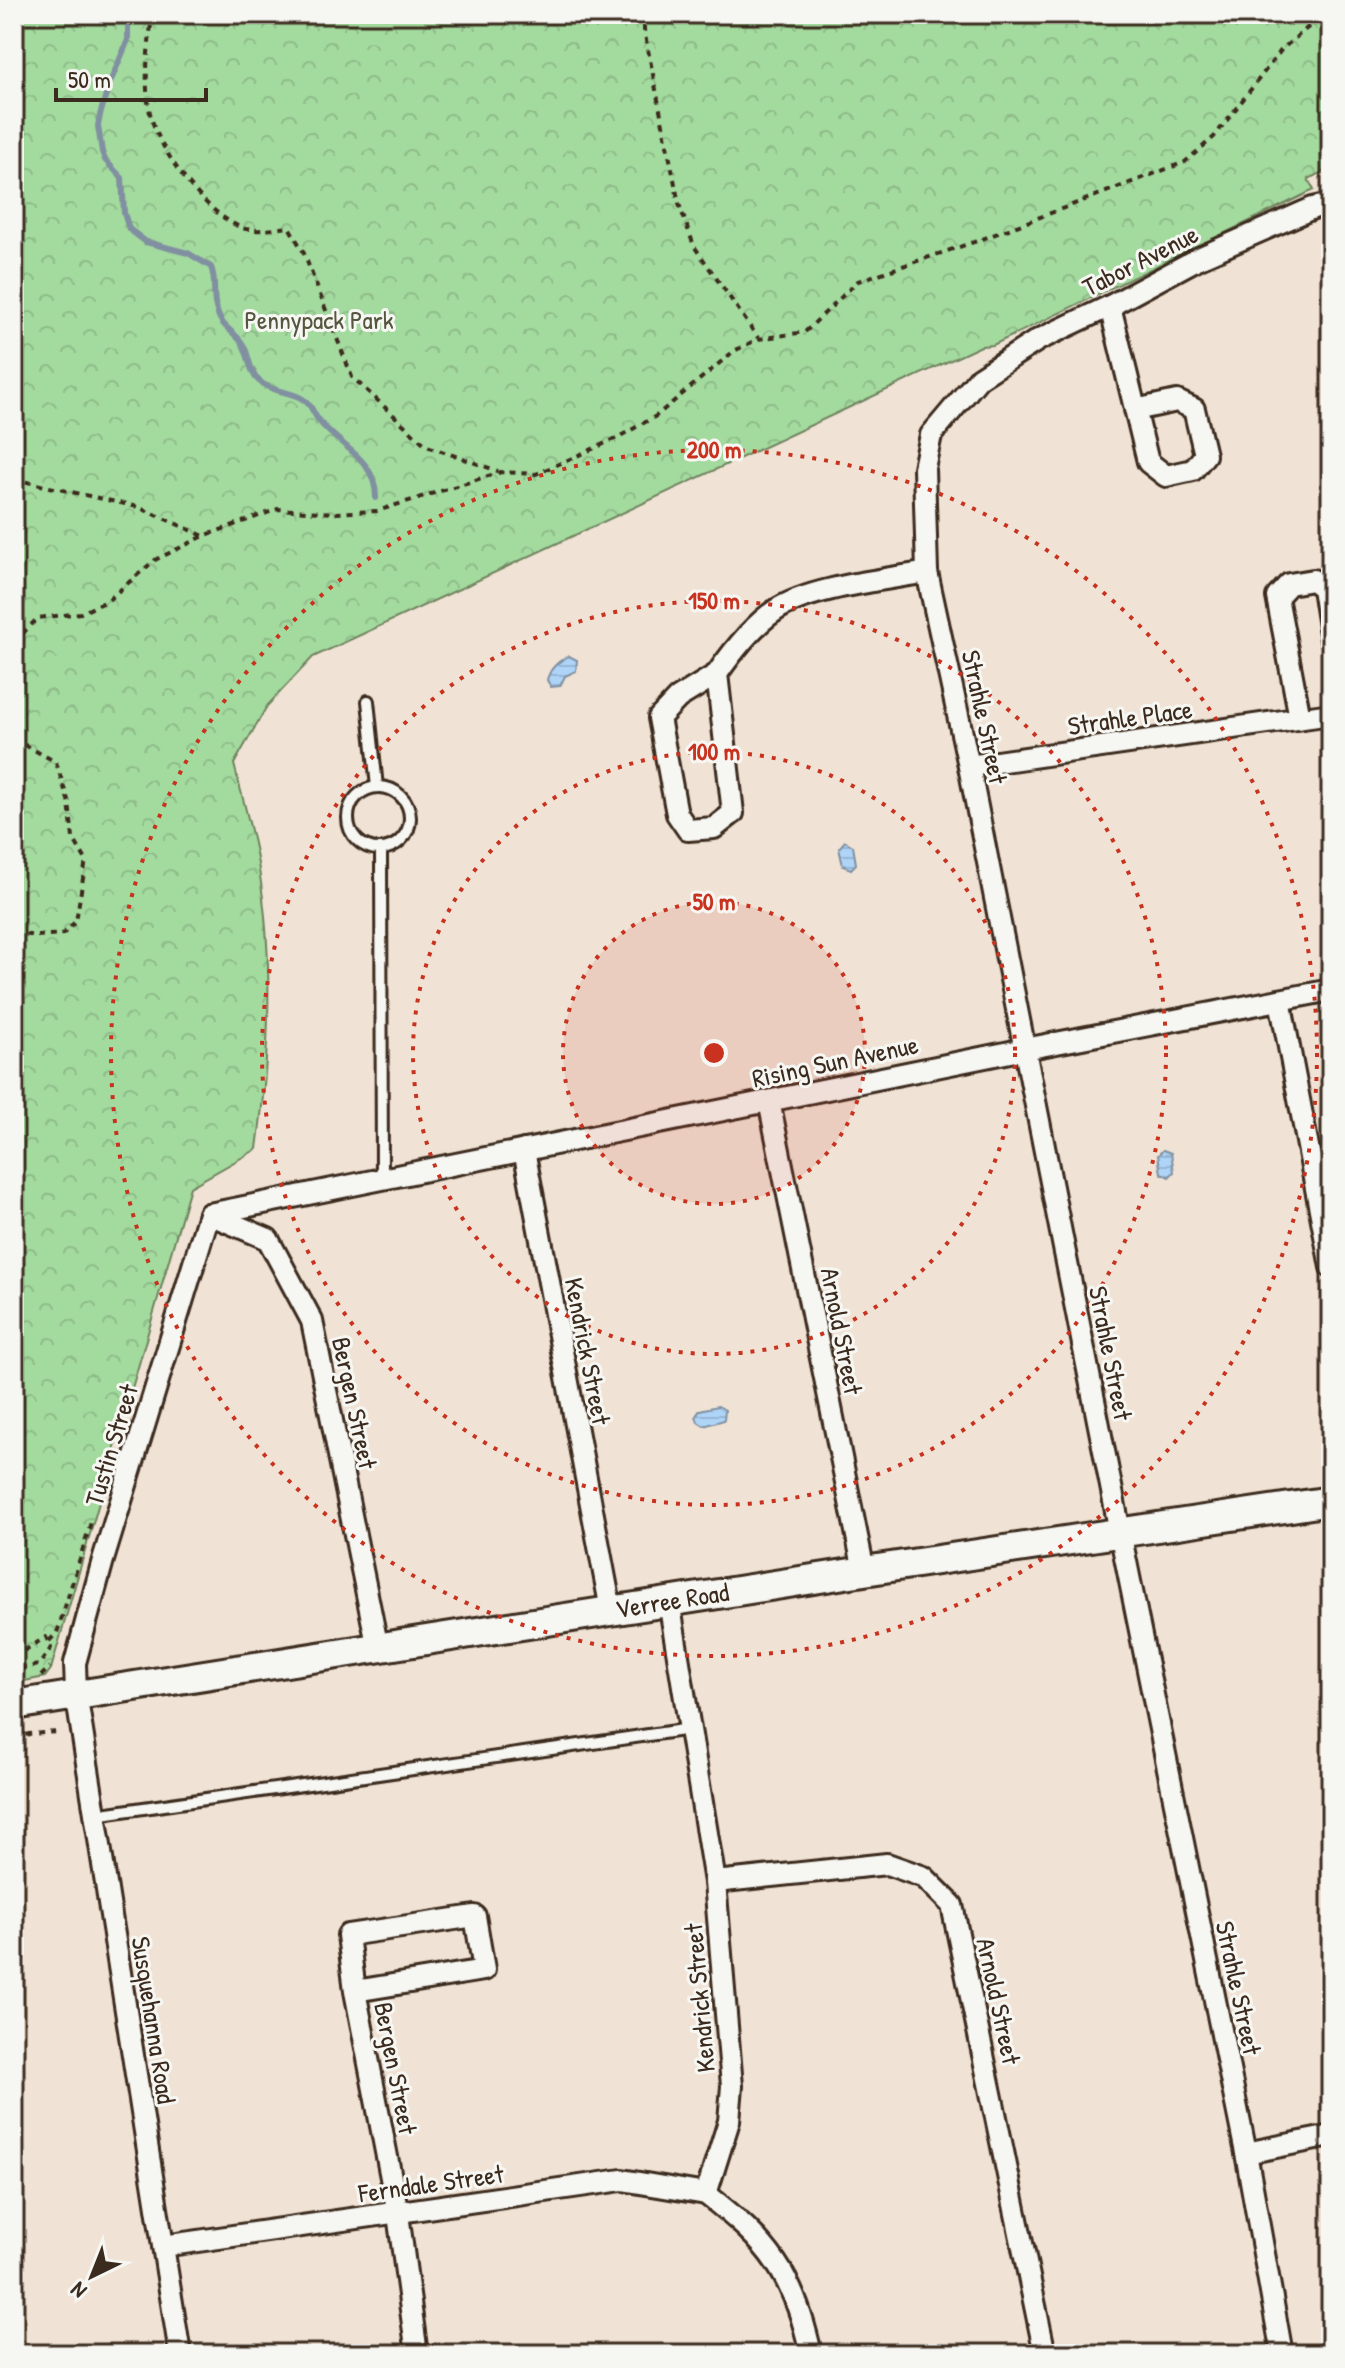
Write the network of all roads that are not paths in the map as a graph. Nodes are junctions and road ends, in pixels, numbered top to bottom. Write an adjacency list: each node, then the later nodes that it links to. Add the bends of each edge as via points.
1 (1331, 204): 2 (street, Tabor Avenue, via 1199,258)
2 (1110, 306): 3 (street, Tabor Avenue, via 1038,340); 4 (street)
3 (979, 378): 5 (street, Strahle Street, via 931,435 924,468)
4 (1135, 410)
5 (927, 572): 7 (street, via 814,594 777,610); 11 (street, Strahle Street)
6 (1331, 640): 10 (street, via 1323,588 1313,580 1289,584 1277,597)
7 (717, 674): 7 (street, via 733,813 714,828 688,830 677,814 659,718 678,698)
8 (368, 701): 12 (lane)
9 (1331, 714): 10 (street, Strahle Place)
10 (1300, 718): 11 (street, Strahle Place)
11 (969, 766): 16 (street, Strahle Street)
12 (377, 787): 13 (lane, via 355,798 348,817 361,844); 13 (lane, via 402,796 411,814 400,843)
13 (381, 850): 19 (lane)
14 (1331, 990): 15 (street, Rising Sun Avenue)
15 (1280, 1000): 16 (street, Rising Sun Avenue); 21 (street)
16 (1025, 1049): 17 (street, Rising Sun Avenue); 23 (street, Strahle Street)
17 (769, 1101): 18 (street, Rising Sun Avenue); 24 (street, Arnold Street)
18 (524, 1150): 19 (street, Rising Sun Avenue); 26 (street, Kendrick Street)
19 (382, 1180): 20 (street, Rising Sun Avenue)
20 (209, 1214): 27 (street, Bergen Street, via 268,1239 312,1321); 28 (street, Tustin Street, via 103,1560 75,1663)
21 (1331, 1267)
22 (1331, 1501): 23 (main road, Verree Road)
23 (1120, 1532): 24 (main road, Verree Road); 35 (street, Strahle Street)
24 (864, 1571): 25 (main road, Verree Road)
25 (669, 1601): 26 (main road, Verree Road); 30 (street, Kendrick Street)
26 (611, 1610): 27 (main road, Verree Road)
27 (378, 1649): 28 (main road, Verree Road)
28 (76, 1693): 29 (main road, Verree Road); 31 (street, Susquehanna Road)
29 (14, 1705)
30 (690, 1729): 31 (lane); 32 (street, Kendrick Street)
31 (95, 1815): 38 (street, Susquehanna Road)
32 (715, 1882): 36 (street, Kendrick Street, via 732,2086 729,2121); 42 (street, Arnold Street, via 887,1864 924,1877 952,1905)
33 (355, 1991): 33 (street, Bergen Street, via 484,1970 475,1916 348,1935); 37 (street, Bergen Street)
34 (1331, 2136): 35 (street)
35 (1246, 2153): 43 (street, Strahle Street)
36 (706, 2194): 37 (street, Ferndale Street, via 622,2180); 41 (street, via 770,2251 790,2285)
37 (398, 2214): 38 (street, Ferndale Street); 40 (street, Bergen Street)
38 (163, 2246): 39 (street, Susquehanna Road)
39 (180, 2354)
40 (417, 2354)
41 (811, 2354)
42 (1045, 2354)
43 (1282, 2354)

